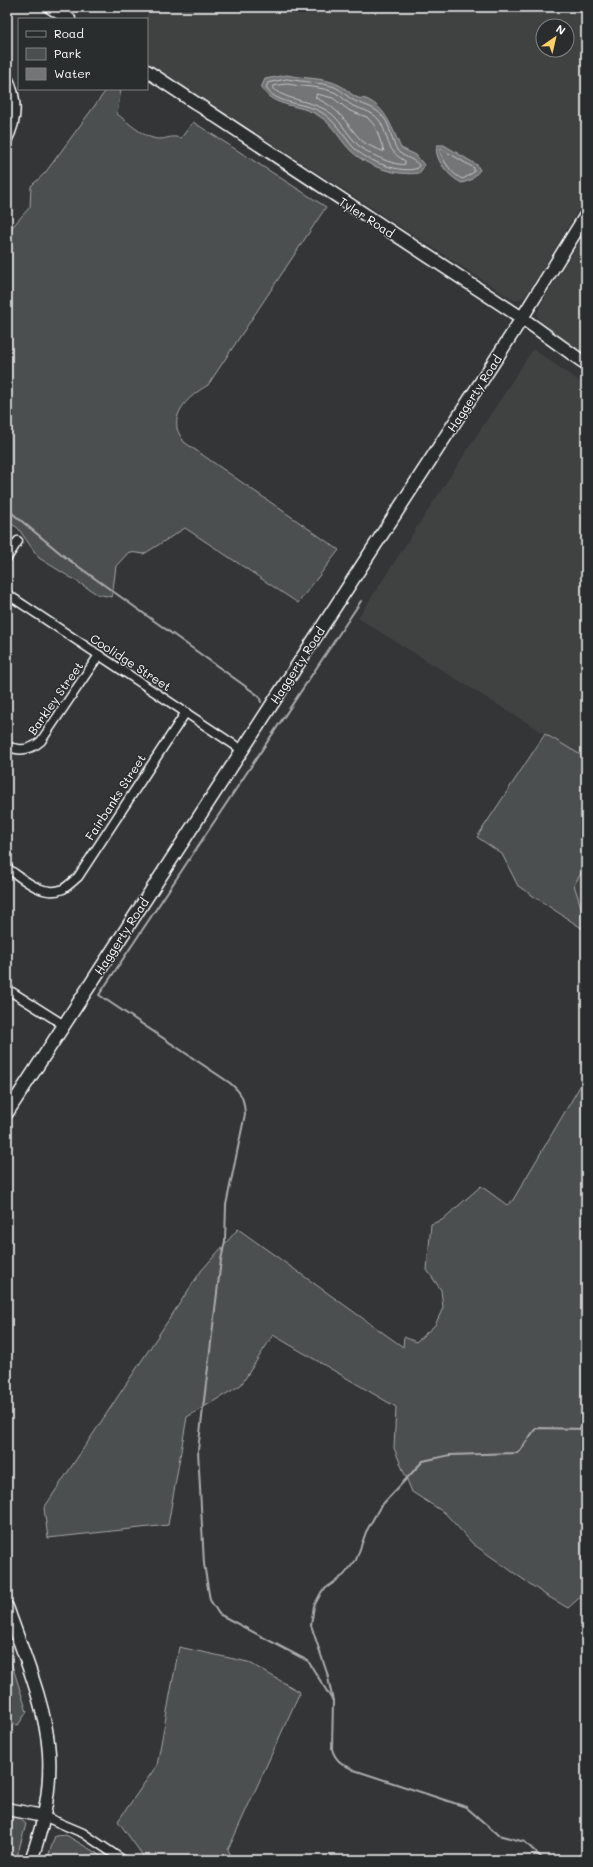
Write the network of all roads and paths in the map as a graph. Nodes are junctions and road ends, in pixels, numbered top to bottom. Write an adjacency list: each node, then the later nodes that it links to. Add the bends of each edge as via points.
1 (50, 7): 2 (main road)
2 (66, 18)
3 (148, 72): 8 (main road, Tyler Road)
4 (7, 75): 5 (street)
5 (17, 90): 6 (street, via 15,120)
6 (7, 141)
7 (586, 215): 8 (main road, Haggerty Road)
8 (522, 318): 9 (main road, Tyler Road); 16 (main road, Haggerty Road)
9 (586, 364)
10 (18, 541): 11 (street)
11 (7, 558)
12 (7, 594): 13 (street, Coolidge Street)
13 (98, 655): 14 (street, Coolidge Street); 15 (street, Barkley Street, via 46,736 37,745 27,749 17,750)
14 (186, 712): 16 (street, Coolidge Street); 17 (street, Fairbanks Street, via 78,877 59,890 50,891 41,889)
15 (7, 746)
16 (242, 750): 19 (main road, Haggerty Road)
17 (7, 868)
18 (7, 989): 19 (street)
19 (64, 1025): 20 (main road, Haggerty Road)
20 (7, 1113)
21 (7, 1607): 23 (main road, via 47,1734 49,1754)
22 (7, 1809): 23 (main road)
23 (43, 1816): 24 (main road); 25 (street, via 83,1833)
24 (31, 1860)
25 (123, 1860)

